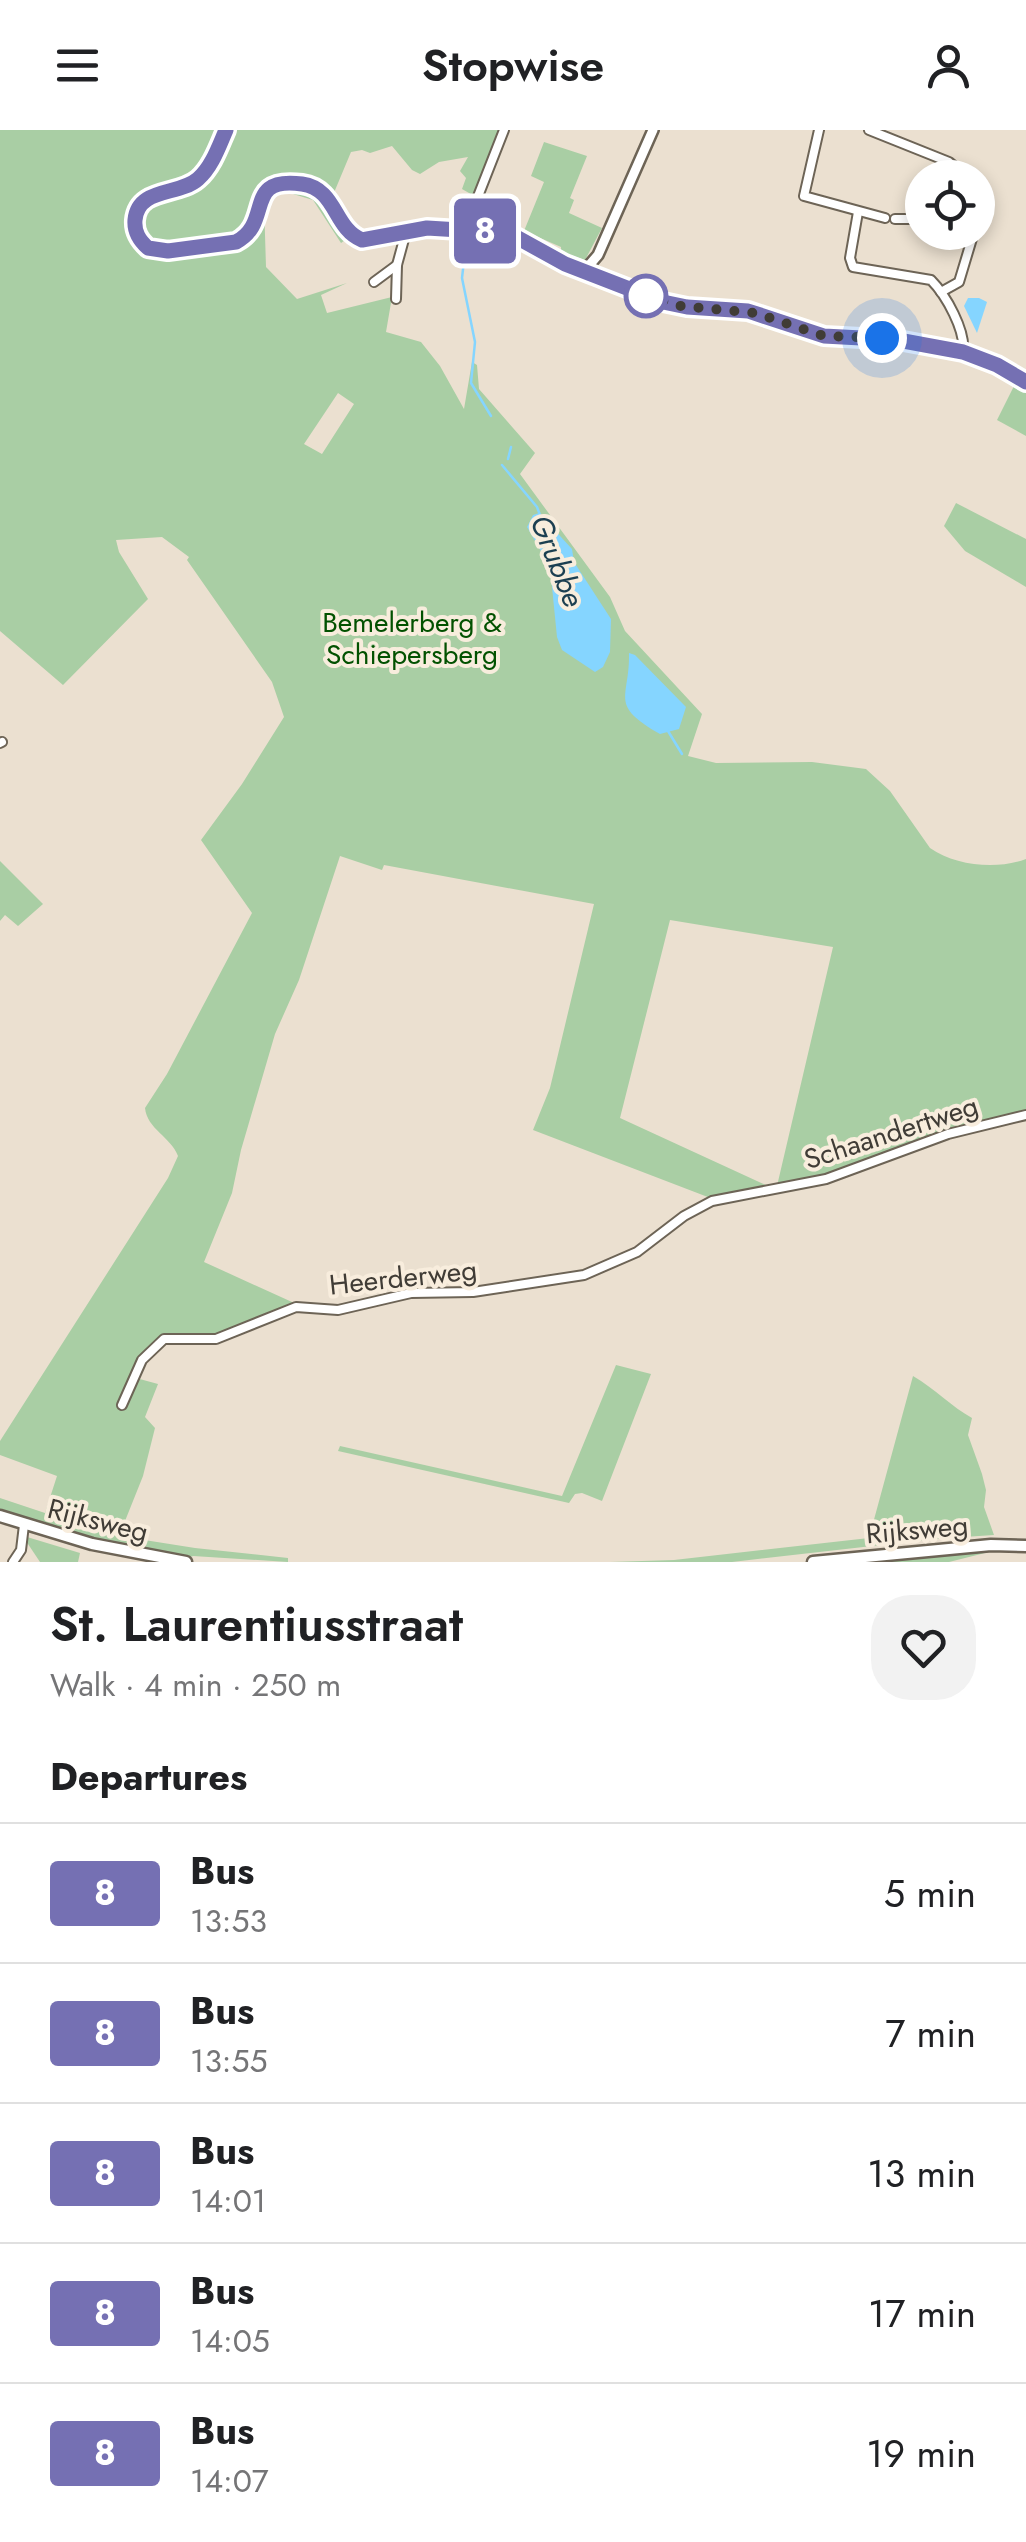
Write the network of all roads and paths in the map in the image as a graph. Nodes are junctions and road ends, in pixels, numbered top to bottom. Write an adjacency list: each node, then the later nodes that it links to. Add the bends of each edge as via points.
1 (226, 130): 10 (street, via 198,180 140,205 135,226 145,245 168,251 239,240 254,225 264,191 287,183 319,188 348,231 362,240)
2 (504, 130): 9 (street)
3 (653, 130): 12 (street)
4 (819, 130): 7 (street, via 804,196)
5 (869, 130): 6 (street)
6 (942, 160)
7 (858, 212): 8 (street); 17 (street, via 853,267 930,280)
8 (905, 218)
9 (469, 230): 10 (street); 14 (street, via 514,235)
10 (406, 232): 13 (street)
11 (969, 250): 17 (street, via 959,282)
12 (598, 255): 14 (street); 15 (street)
13 (397, 264): 16 (street); 18 (street)
14 (585, 270): 15 (street)
15 (602, 276): 19 (street, via 669,304 748,311 824,336)
16 (374, 282)
17 (941, 292): 19 (street, via 964,339)
18 (396, 300)
19 (963, 352): 20 (street)
20 (1026, 382)
21 (1026, 1114): 22 (street, Schaandertweg, via 948,1134 826,1179)
22 (712, 1200): 23 (street, Heerderweg, via 637,1252 584,1275 484,1291 411,1293 338,1310 293,1308 216,1339 164,1340 142,1360)
23 (122, 1405)
24 (0, 1516): 25 (main road, Rijksweg)
25 (24, 1525): 27 (street); 28 (main road, Rijksweg)
26 (1026, 1546): 29 (main road, Rijksweg)
27 (13, 1562)
28 (186, 1562)
29 (813, 1562)

